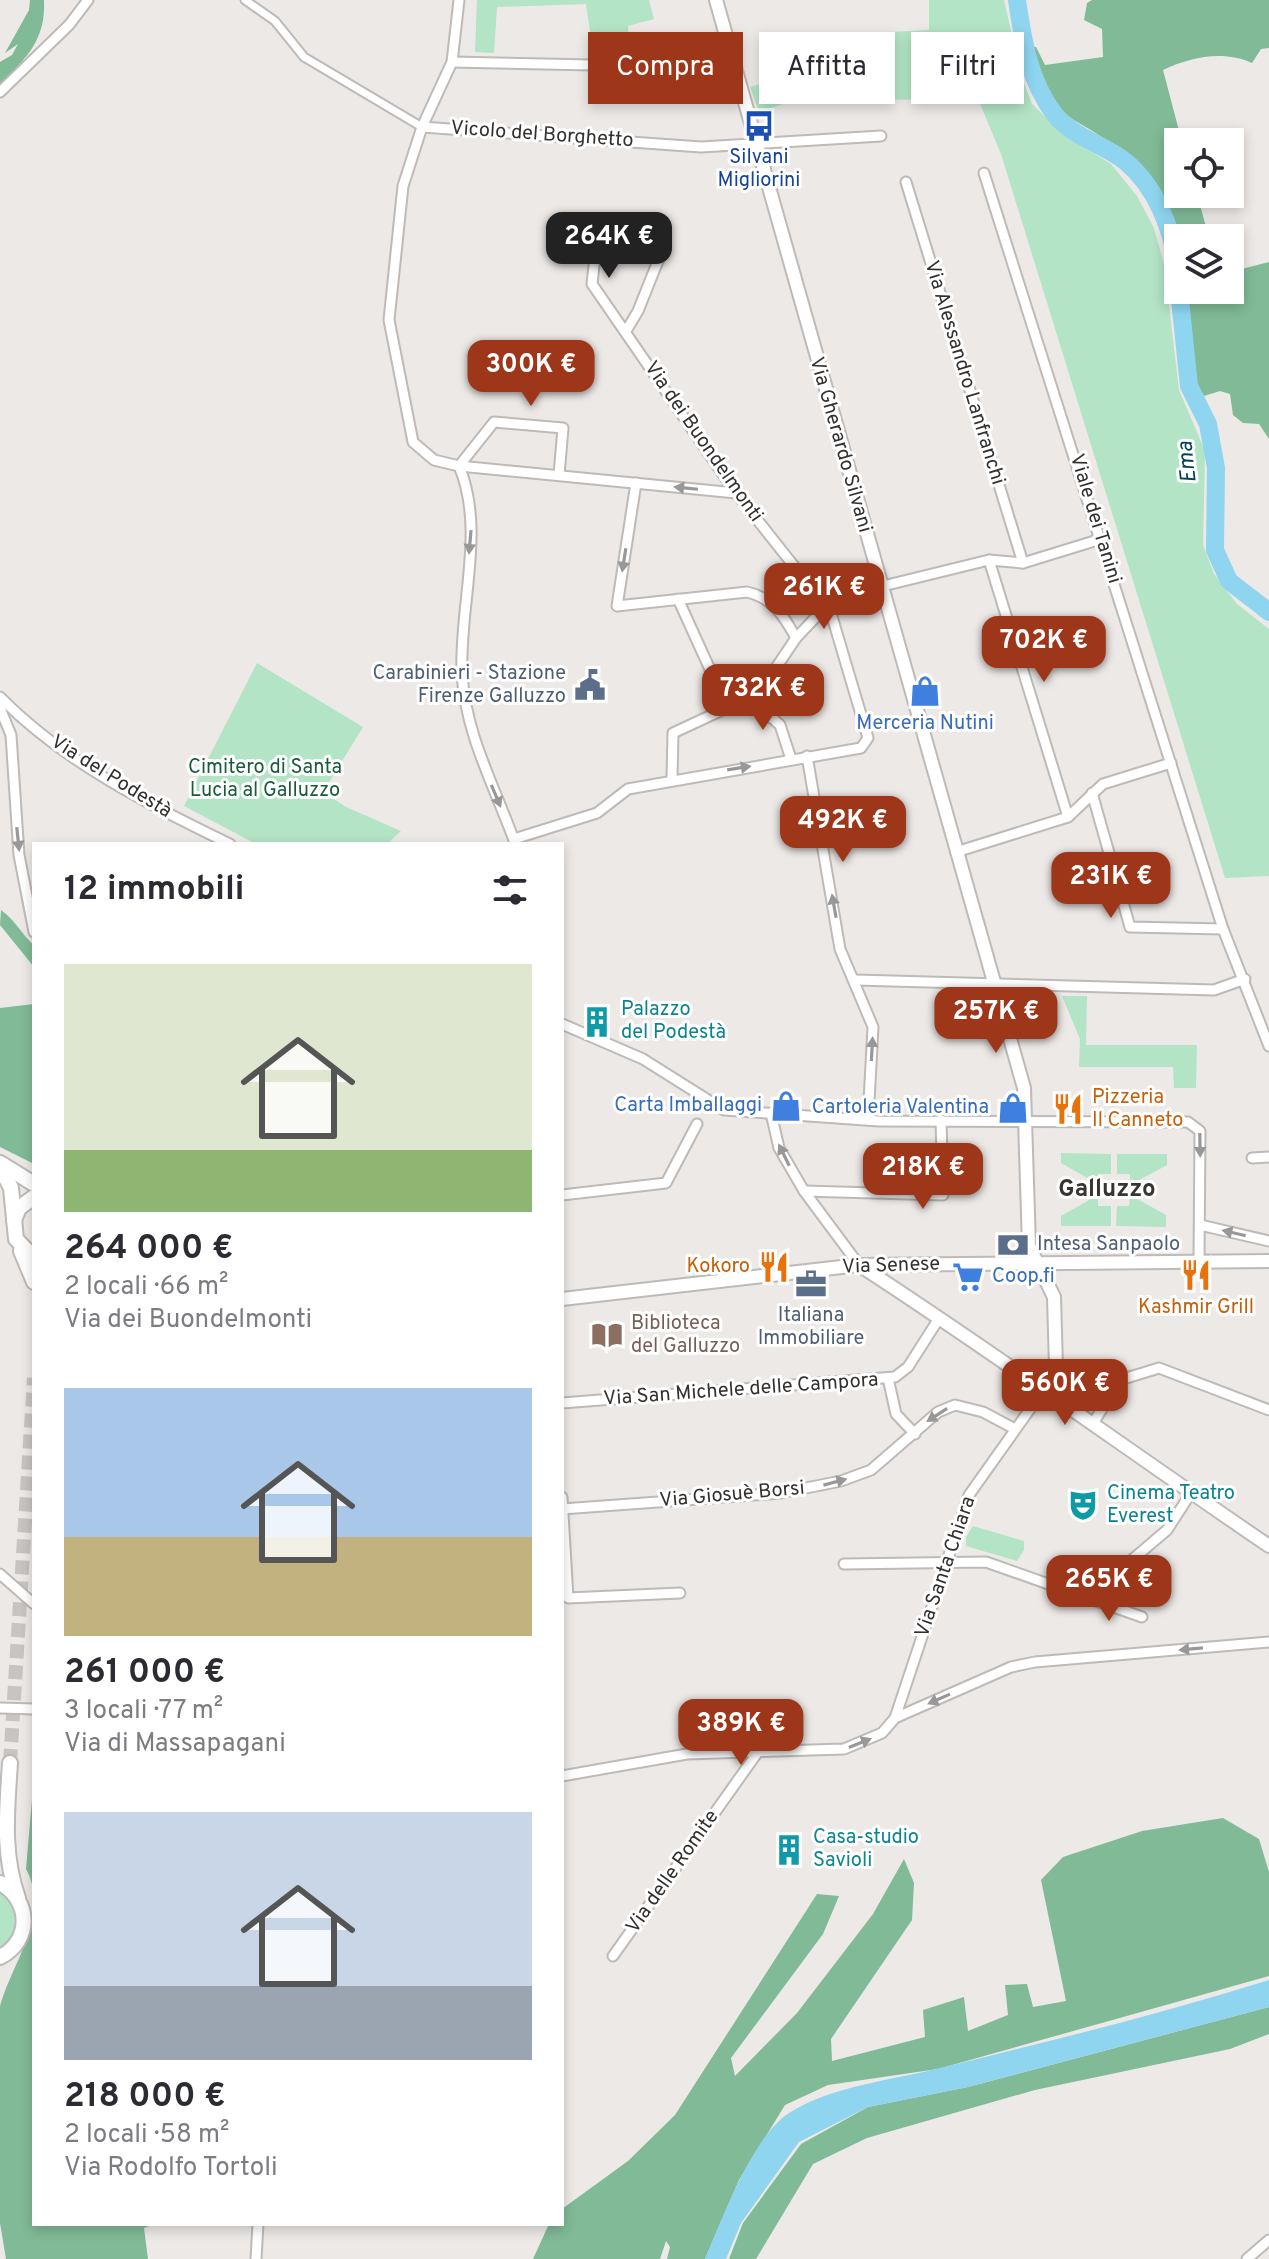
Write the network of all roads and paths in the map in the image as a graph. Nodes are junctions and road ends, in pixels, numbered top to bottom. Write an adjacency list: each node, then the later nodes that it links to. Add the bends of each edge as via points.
1 (88, 0): 8 (street)
2 (245, 0): 10 (street, Vicolo del Borghetto, via 275,21 304,57)
3 (459, 0): 6 (street)
4 (716, 0): 5 (main road, Via Gherardo Silvani)
5 (725, 32)
6 (452, 62): 7 (street); 10 (street)
7 (588, 65)
8 (0, 92)
9 (743, 94): 12 (main road, Via Gherardo Silvani)
10 (422, 127): 12 (street, Vicolo del Borghetto, via 701,147); 16 (street, via 400,205 389,332 413,442 434,460)
11 (881, 136): 12 (street, Vicolo del Borghetto)
12 (756, 143): 23 (main road, Via Gherardo Silvani)
13 (984, 173): 20 (street, Viale dei Tanini)
14 (906, 182): 22 (street, Via Alessandro Lanfranchi)
15 (626, 331): 15 (street, Via dei Buondelmonti, via 592,284 598,228 649,232 661,243); 19 (street, Via dei Buondelmonti)
16 (459, 466): 17 (street); 17 (street, via 494,422 563,428); 38 (street, one-way to 38, via 468,486 472,523 462,636 467,707)
17 (559, 475): 18 (street)
18 (636, 483): 19 (street, one-way to 18); 24 (street, one-way to 24, via 617,606)
19 (736, 493): 25 (street, Via dei Buondelmonti)
20 (1101, 539): 22 (street); 33 (street, Viale dei Tanini)
21 (989, 560): 22 (street); 23 (street); 36 (street)
22 (1023, 563)
23 (880, 588): 25 (street); 39 (main road, Via Gherardo Silvani)
24 (678, 599): 26 (street, via 747,592 782,613); 30 (street)
25 (828, 603): 26 (street); 31 (street, via 868,738 861,748)
26 (796, 638): 28 (street, via 759,693)
27 (0, 697): 37 (street, Via del Podestà, via 74,758)
28 (749, 698): 30 (street); 32 (street, via 780,725)
29 (0, 708): 40 (street, one-way to 40, via 11,735 19,855)
30 (728, 709): 34 (street, via 673,733)
31 (807, 756): 32 (street); 43 (street, one-way to 31, via 840,949)
32 (791, 759): 34 (street, one-way to 32)
33 (1171, 763): 35 (street, via 1103,784); 41 (street, Viale dei Tanini)
34 (672, 778): 38 (street, via 628,789 597,813)
35 (1092, 793): 36 (street); 41 (street, via 1130,927)
36 (1068, 817): 39 (street)
37 (226, 842)
38 (515, 842)
39 (956, 852): 44 (main road, Via Gherardo Silvani)
40 (32, 922)
41 (1223, 929): 42 (street, Viale dei Tanini)
42 (1245, 979): 44 (street, via 1214,990); 46 (street, Viale dei Tanini)
43 (856, 980): 44 (street); 48 (street, one-way to 43, via 873,1027)
44 (996, 984): 50 (main road, Via Gherardo Silvani, via 1024,1088)
45 (564, 1025): 47 (street, via 643,1059 724,1110)
46 (1269, 1046)
47 (771, 1113): 48 (street); 56 (street, one-way to 47, via 779,1148)
48 (868, 1120): 49 (street)
49 (941, 1120): 50 (street); 56 (street, via 943,1195)
50 (1027, 1121): 59 (street, one-way to 59, via 1188,1122 1200,1131); 64 (main road, Via Gherardo Silvani, via 1029,1246)
51 (697, 1124): 57 (street, via 666,1183)
52 (1269, 1157): 53 (street)
53 (1252, 1158)
54 (0, 1164): 55 (main road); 60 (main road, via 11,1188)
55 (32, 1183)
56 (804, 1191): 66 (street)
57 (564, 1195)
58 (32, 1198): 60 (main road, via 19,1208)
59 (1200, 1225): 61 (street, one-way to 59); 65 (street)
60 (15, 1232): 62 (main road); 67 (main road)
61 (1269, 1241)
62 (32, 1255)
63 (1269, 1261): 65 (main road, Via Senese)
64 (1037, 1262): 65 (main road, Via Senese); 66 (main road, Via Senese); 71 (main road, Via Gherardo Silvani, via 1054,1297 1056,1367)
65 (1199, 1262)
66 (859, 1265): 68 (main road, Via Senese); 69 (main road)
67 (32, 1277)
68 (564, 1299)
69 (938, 1320): 70 (street, Via San Michele delle Campora, via 908,1367); 71 (main road)
70 (888, 1378): 72 (street, Via San Michele delle Campora); 76 (street, via 896,1414)
71 (1045, 1388): 74 (main road); 75 (street, Via Santa Chiara)
72 (564, 1403)
73 (1269, 1410): 74 (street, via 1159,1368 1120,1380)
74 (1092, 1425): 77 (main road)
75 (1015, 1429): 76 (street, Via Giosuè Borsi, one-way to 76, via 955,1405 938,1412); 81 (street, Via Santa Chiara, via 969,1495)
76 (915, 1434): 78 (street, Via Giosuè Borsi, one-way to 76, via 808,1489 871,1470)
77 (1191, 1493): 80 (main road); 85 (street, via 1167,1530)
78 (564, 1509)
79 (564, 1539): 84 (street, via 568,1598)
80 (1269, 1546)
81 (946, 1561): 82 (street); 85 (street, via 986,1562); 91 (street, Via Santa Chiara)
82 (844, 1564)
83 (0, 1574): 86 (street)
84 (680, 1593)
85 (1087, 1598): 87 (street)
86 (32, 1602)
87 (1142, 1617)
88 (1269, 1642): 91 (street, one-way to 91, via 1035,1662 1011,1667)
89 (0, 1708): 90 (street)
90 (32, 1709)
91 (895, 1718): 92 (street, one-way to 91, via 844,1749 882,1733)
92 (760, 1749): 94 (street, via 687,1754); 99 (street, Via delle Romite)
93 (10, 1763): 95 (main road)
94 (564, 1776)
95 (5, 1832): 96 (main road); 98 (main road)
96 (0, 1852)
97 (0, 1883): 98 (main road)
98 (18, 1898): 100 (main road, via 24,1910 23,1932)
99 (613, 1956)
100 (2, 1958)
101 (258, 2226): 103 (street)
102 (1269, 2240): 104 (street)
103 (256, 2259)
104 (1247, 2259)

